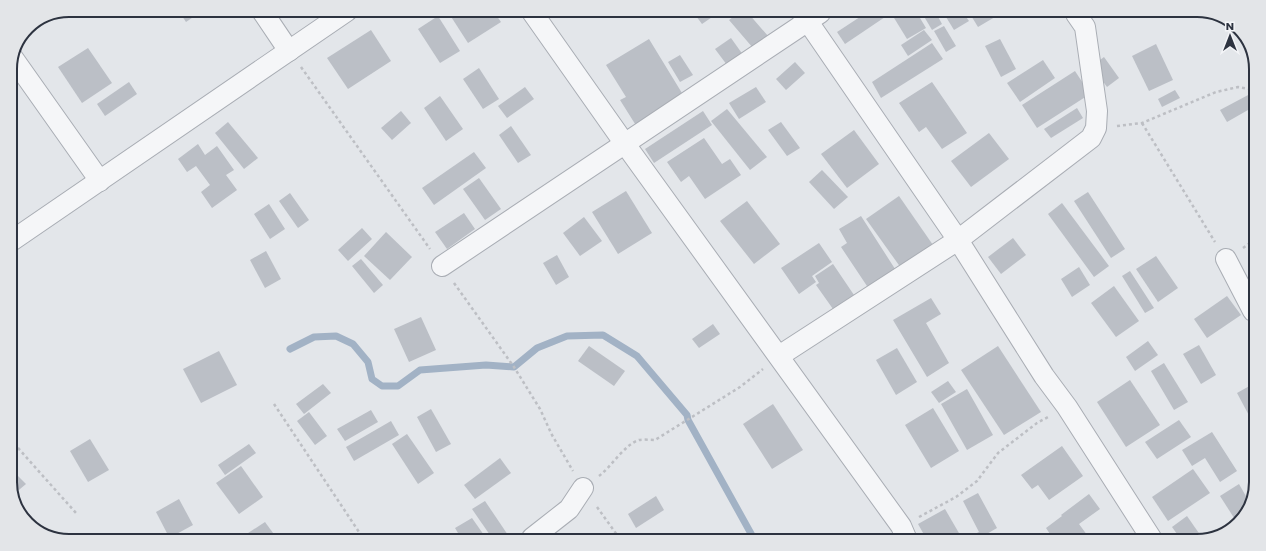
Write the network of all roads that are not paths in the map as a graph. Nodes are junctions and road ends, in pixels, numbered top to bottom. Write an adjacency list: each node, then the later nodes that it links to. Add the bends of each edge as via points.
1 (266, 17): 7 (street)
2 (338, 17): 7 (street)
3 (536, 17): 9 (street)
4 (809, 17): 9 (street)
5 (811, 17): 12 (street)
6 (1078, 17): 12 (street, via 1085,27 1097,111 1096,128 1092,138)
7 (289, 51): 10 (street)
8 (17, 64): 10 (street)
9 (625, 144): 14 (street); 16 (street)
10 (100, 181): 11 (street)
11 (17, 237)
12 (958, 240): 16 (street); 20 (street)
13 (1226, 259): 15 (street)
14 (442, 266)
15 (1249, 303)
16 (779, 356): 18 (street)
17 (583, 488): 19 (street, via 569,509)
18 (904, 533)
19 (537, 534)
20 (1148, 534)

